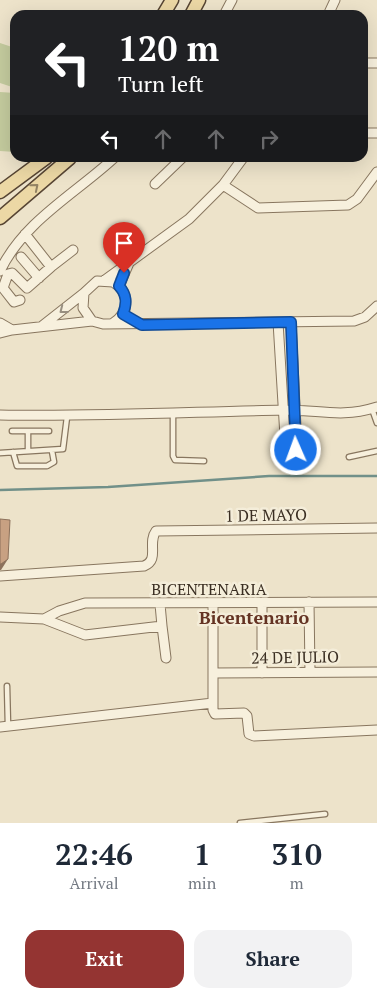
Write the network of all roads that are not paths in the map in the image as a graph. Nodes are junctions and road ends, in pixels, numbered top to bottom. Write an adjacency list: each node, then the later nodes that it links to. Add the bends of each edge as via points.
1 (40, 162): 9 (main road)
2 (65, 162): 10 (main road, one-way to 2)
3 (109, 162): 11 (street)
4 (178, 162): 7 (street)
5 (240, 162): 8 (street)
6 (377, 172): 8 (street, via 357,199 348,205 258,208)
7 (155, 184)
8 (223, 185): 14 (street, via 189,219)
9 (3, 186)
10 (0, 218)
11 (25, 234): 15 (street); 16 (street, via 8,254)
12 (73, 250): 15 (street)
13 (20, 257): 17 (street)
14 (130, 261): 18 (street); 19 (street)
15 (51, 267): 17 (street)
16 (0, 271)
17 (39, 278): 21 (street, via 26,288 12,273 8,274 3,288 14,302)
18 (105, 280): 19 (street); 20 (street, via 97,281)
19 (119, 286): 23 (street, via 126,303)
20 (84, 293): 24 (street, via 83,308); 30 (street, one-way to 30)
21 (20, 300)
22 (377, 306): 26 (street, via 365,317 354,320)
23 (123, 314): 28 (street); 29 (street)
24 (92, 321): 28 (street); 30 (street)
25 (278, 322): 26 (street); 29 (street); 34 (street)
26 (291, 322): 35 (street)
27 (0, 323): 31 (street)
28 (113, 323): 29 (street)
29 (142, 325)
30 (42, 327): 31 (street)
31 (12, 330): 32 (street)
32 (0, 333)
33 (374, 408): 35 (street, via 334,415); 39 (lane)
34 (284, 410): 35 (street); 35 (street, via 286,453 292,456 297,448); 36 (street)
35 (295, 410)
36 (173, 414): 38 (street); 49 (lane, via 175,460)
37 (0, 415): 38 (street)
38 (67, 417): 44 (lane, via 65,446)
39 (377, 422)
40 (49, 431): 42 (lane)
41 (12, 432): 42 (lane)
42 (28, 432): 43 (lane)
43 (28, 451): 44 (lane); 46 (lane)
44 (52, 451): 46 (lane, via 54,462 47,466 17,466)
45 (377, 451): 48 (lane)
46 (13, 452): 47 (lane)
47 (0, 453)
48 (349, 457)
49 (204, 461)
50 (377, 528): 51 (street, 1 DE MAYO, via 156,531 152,539 153,558 144,566)
51 (0, 576)
52 (308, 602): 53 (street, BICENTENARIA); 54 (street, BICENTENARIA); 61 (street)
53 (377, 602)
54 (262, 603): 56 (street, BICENTENARIA); 63 (street)
55 (160, 604): 56 (street, BICENTENARIA); 58 (street, BICENTENARIA, via 85,603 59,610); 59 (street)
56 (213, 604): 64 (street)
57 (0, 616): 58 (street)
58 (44, 619): 59 (street, via 85,636)
59 (162, 626): 60 (street)
60 (166, 658)
61 (310, 672): 62 (street, 24 DE JULIO); 63 (street, 24 DE JULIO)
62 (377, 672)
63 (262, 673): 64 (street, 24 DE JULIO)
64 (213, 674): 66 (street)
65 (7, 686): 67 (lane)
66 (213, 703): 67 (street); 68 (street, via 215,714 246,714 251,736)
67 (4, 727)
68 (377, 730)
69 (325, 814): 70 (lane)
70 (240, 823)

